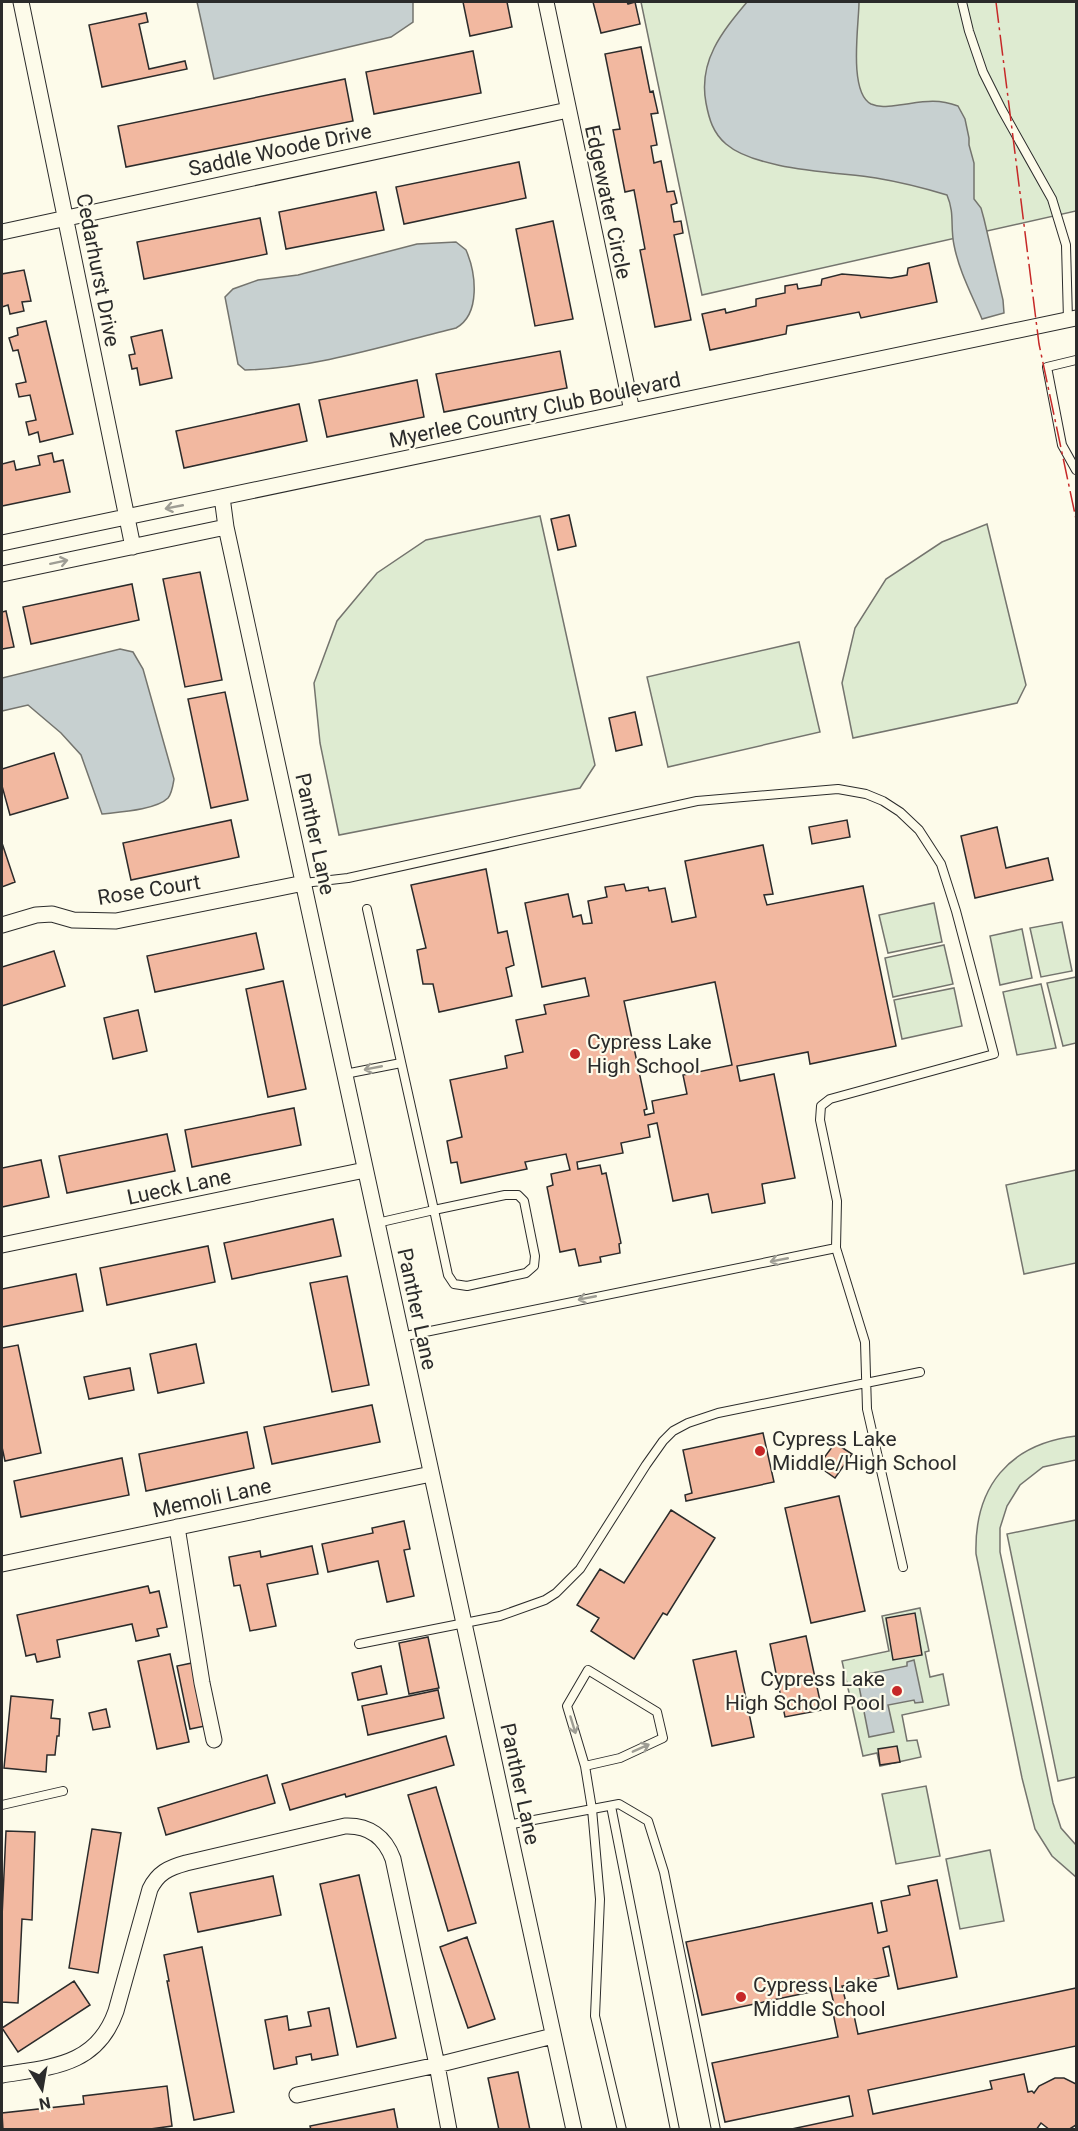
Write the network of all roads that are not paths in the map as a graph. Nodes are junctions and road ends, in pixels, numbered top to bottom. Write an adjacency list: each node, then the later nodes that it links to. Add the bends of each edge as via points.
1 (21, 2): 5 (street, Cedarhurst Drive)
2 (546, 2): 4 (street, Edgewater Circle)
3 (962, 2): 7 (lane, via 983,72 1052,200 1066,245)
4 (568, 110): 5 (street, Saddle Woode Drive); 9 (street, Edgewater Circle)
5 (66, 218): 6 (street, Saddle Woode Drive); 12 (street, Cedarhurst Drive)
6 (2, 232)
7 (1072, 319): 9 (street, Myerlee Country Club Boulevard)
8 (1077, 360): 10 (lane, via 1047,367 1062,445)
9 (632, 411): 11 (street, Myerlee Country Club Boulevard)
10 (1077, 470)
11 (222, 497): 12 (street, Myerlee Country Club Boulevard, one-way to 12); 13 (street, Panther Lane)
12 (127, 516): 14 (street, Myerlee Country Club Boulevard); 15 (street, Cedarhurst Drive)
13 (226, 527): 15 (street); 17 (street, Panther Lane)
14 (2, 543)
15 (133, 547): 16 (street, one-way to 15)
16 (2, 574)
17 (304, 883): 19 (street, Rose Court, via 116,921 73,920 52,914); 21 (street, Panther Lane); 26 (lane, via 348,878 697,801 838,789 866,794 900,812 919,830 941,864 993,1054 830,1099 821,1106 820,1120 837,1201)
18 (367, 909): 20 (lane)
19 (2, 925)
20 (401, 1063): 21 (lane, one-way to 21); 23 (lane)
21 (345, 1074): 22 (street, Panther Lane)
22 (365, 1170): 24 (street, Panther Lane); 25 (street, Lueck Lane)
23 (434, 1210): 23 (lane, via 447,1275 454,1284 467,1286 526,1274 534,1266 524,1201 518,1195); 24 (lane)
24 (377, 1223): 27 (street, Panther Lane)
25 (2, 1245)
26 (836, 1248): 27 (lane, one-way to 27); 29 (lane, via 865,1342)
27 (401, 1337): 30 (street, Panther Lane)
28 (920, 1372): 29 (lane)
29 (866, 1384): 33 (lane, via 867,1409); 34 (lane, via 718,1413 673,1431 562,1588 524,1608)
30 (431, 1474): 31 (street, Memoli Lane); 34 (street, Panther Lane)
31 (177, 1527): 32 (street, Memoli Lane); 36 (street)
32 (2, 1564)
33 (903, 1567)
34 (464, 1623): 35 (lane); 42 (street, Panther Lane)
35 (359, 1644)
36 (214, 1740)
37 (585, 1766): 37 (lane, one-way to 37, via 620,1758 663,1738 657,1712 588,1670 567,1706); 41 (lane)
38 (63, 1791): 39 (lane)
39 (2, 1805)
40 (611, 1806): 41 (lane); 50 (lane); 51 (lane, via 619,1804 648,1821 664,1872)
41 (592, 1809): 42 (lane); 49 (lane, via 600,1899 595,2016)
42 (507, 1825): 43 (street, Panther Lane)
43 (553, 2036): 44 (street); 48 (street, Panther Lane)
44 (437, 2065): 45 (street, via 389,1849 375,1834 356,1825 164,1870 150,1889 116,2011 104,2037 69,2062); 46 (street); 47 (street)
45 (2, 2075)
46 (297, 2095)
47 (449, 2130)
48 (574, 2130)
49 (621, 2130)
50 (675, 2130)
51 (716, 2130)

